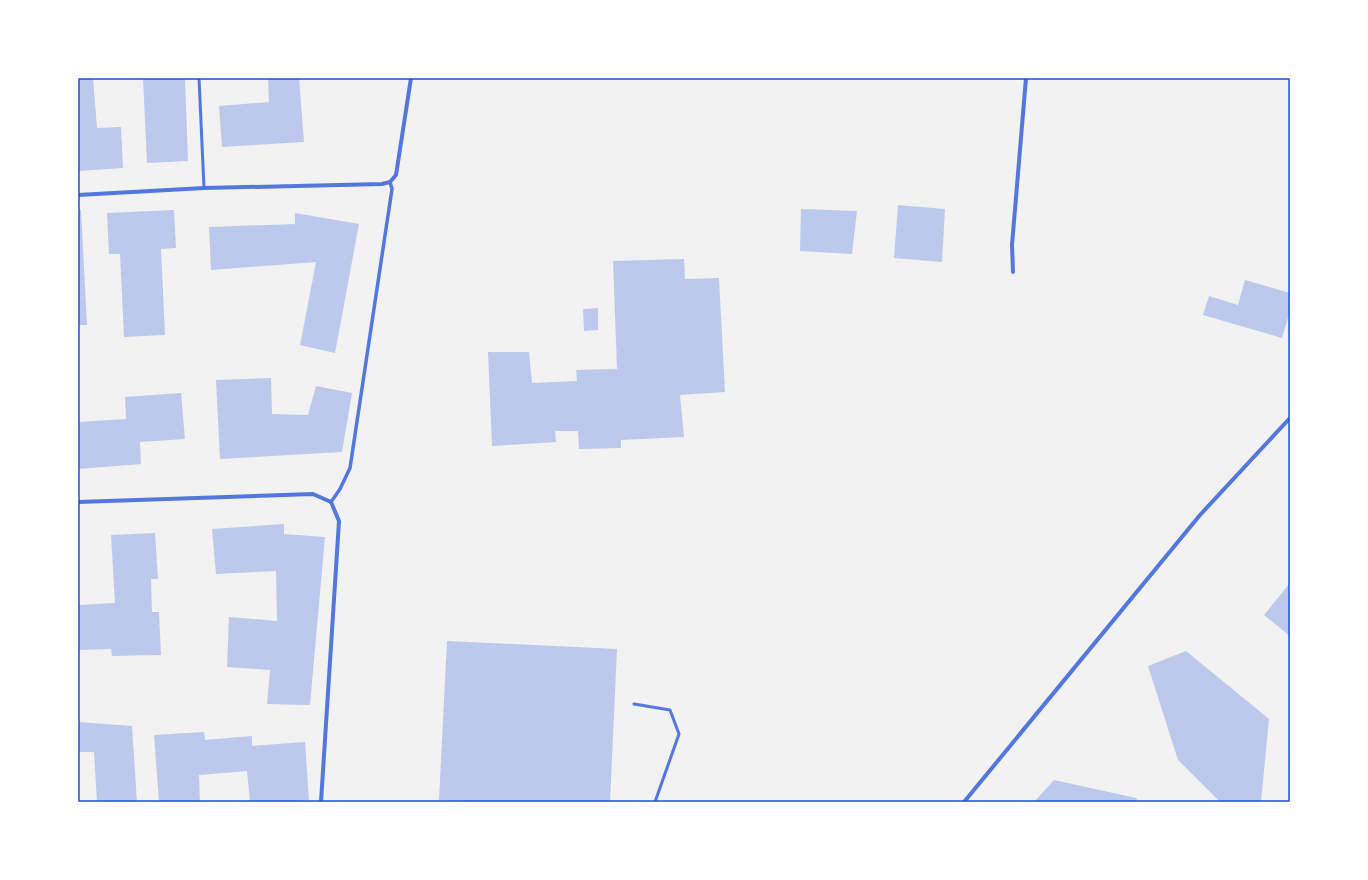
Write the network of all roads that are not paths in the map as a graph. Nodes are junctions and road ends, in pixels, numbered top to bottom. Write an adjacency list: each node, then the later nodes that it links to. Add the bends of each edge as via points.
1 (199, 78): 5 (lane)
2 (411, 78): 4 (street, via 396,175)
3 (1026, 78): 7 (street, via 1012,245)
4 (390, 182): 5 (street, via 364,185); 10 (street, via 392,189 350,468)
5 (204, 188): 6 (street)
6 (78, 195)
7 (1013, 272)
8 (1290, 418): 14 (street, via 1200,515)
9 (78, 502): 10 (street, via 313,494)
10 (330, 502): 12 (street, via 339,521)
11 (634, 704): 13 (lane, via 670,710 679,734)
12 (321, 802)
13 (655, 802)
14 (964, 802)

